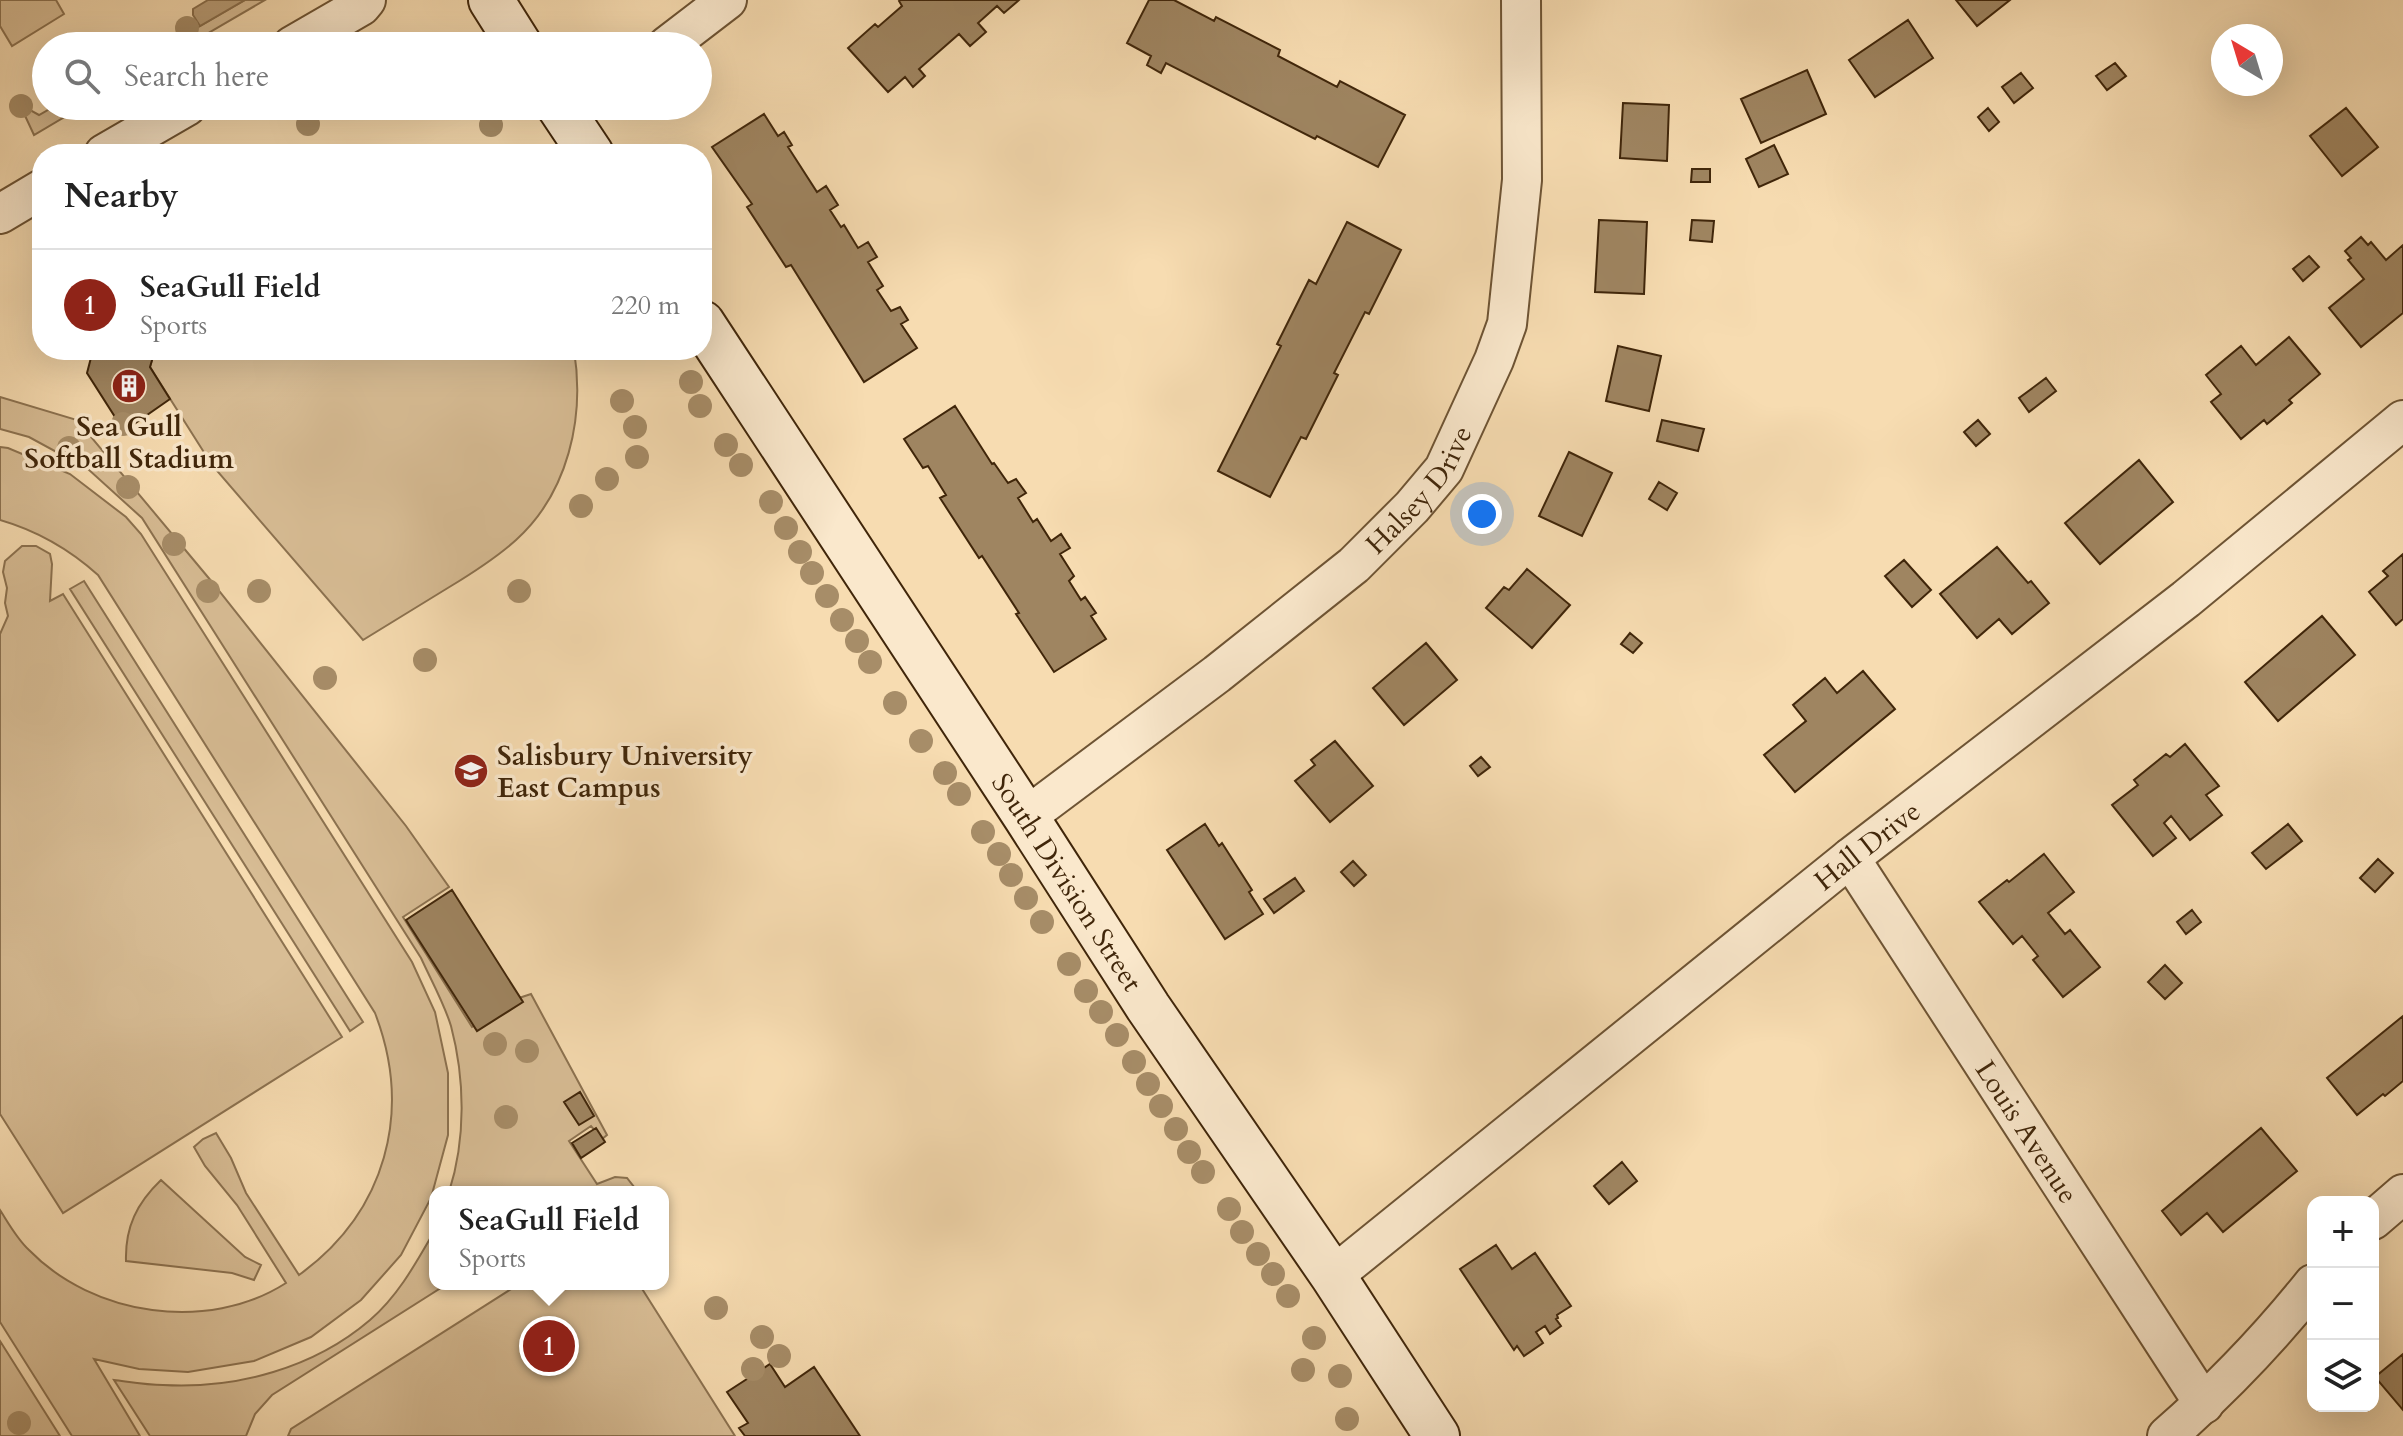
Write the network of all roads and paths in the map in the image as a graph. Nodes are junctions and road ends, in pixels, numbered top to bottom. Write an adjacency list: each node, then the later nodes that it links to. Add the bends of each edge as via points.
1 (366, 0): 5 (street)
2 (491, 0): 6 (street)
3 (727, 0): 7 (street)
4 (1521, 0): 14 (street, Halsey Drive, via 1522,180 1507,324 1444,469 1354,565)
5 (316, 32)
6 (511, 32)
7 (685, 32)
8 (163, 120): 9 (street)
9 (121, 144)
10 (32, 195): 11 (street)
11 (0, 214)
12 (712, 338): 14 (street, South Division Street)
13 (2403, 420): 15 (street, Hall Drive, via 2186,599)
14 (1026, 817): 18 (street, South Division Street, via 1148,1007)
15 (1850, 858): 18 (street, Hall Drive); 20 (street, Louis Avenue)
16 (2403, 1194): 17 (street)
17 (2379, 1215)
18 (1333, 1276): 21 (street, South Division Street)
19 (2307, 1292): 20 (street)
20 (2204, 1404): 22 (street)
21 (1437, 1436)
22 (2167, 1436)

